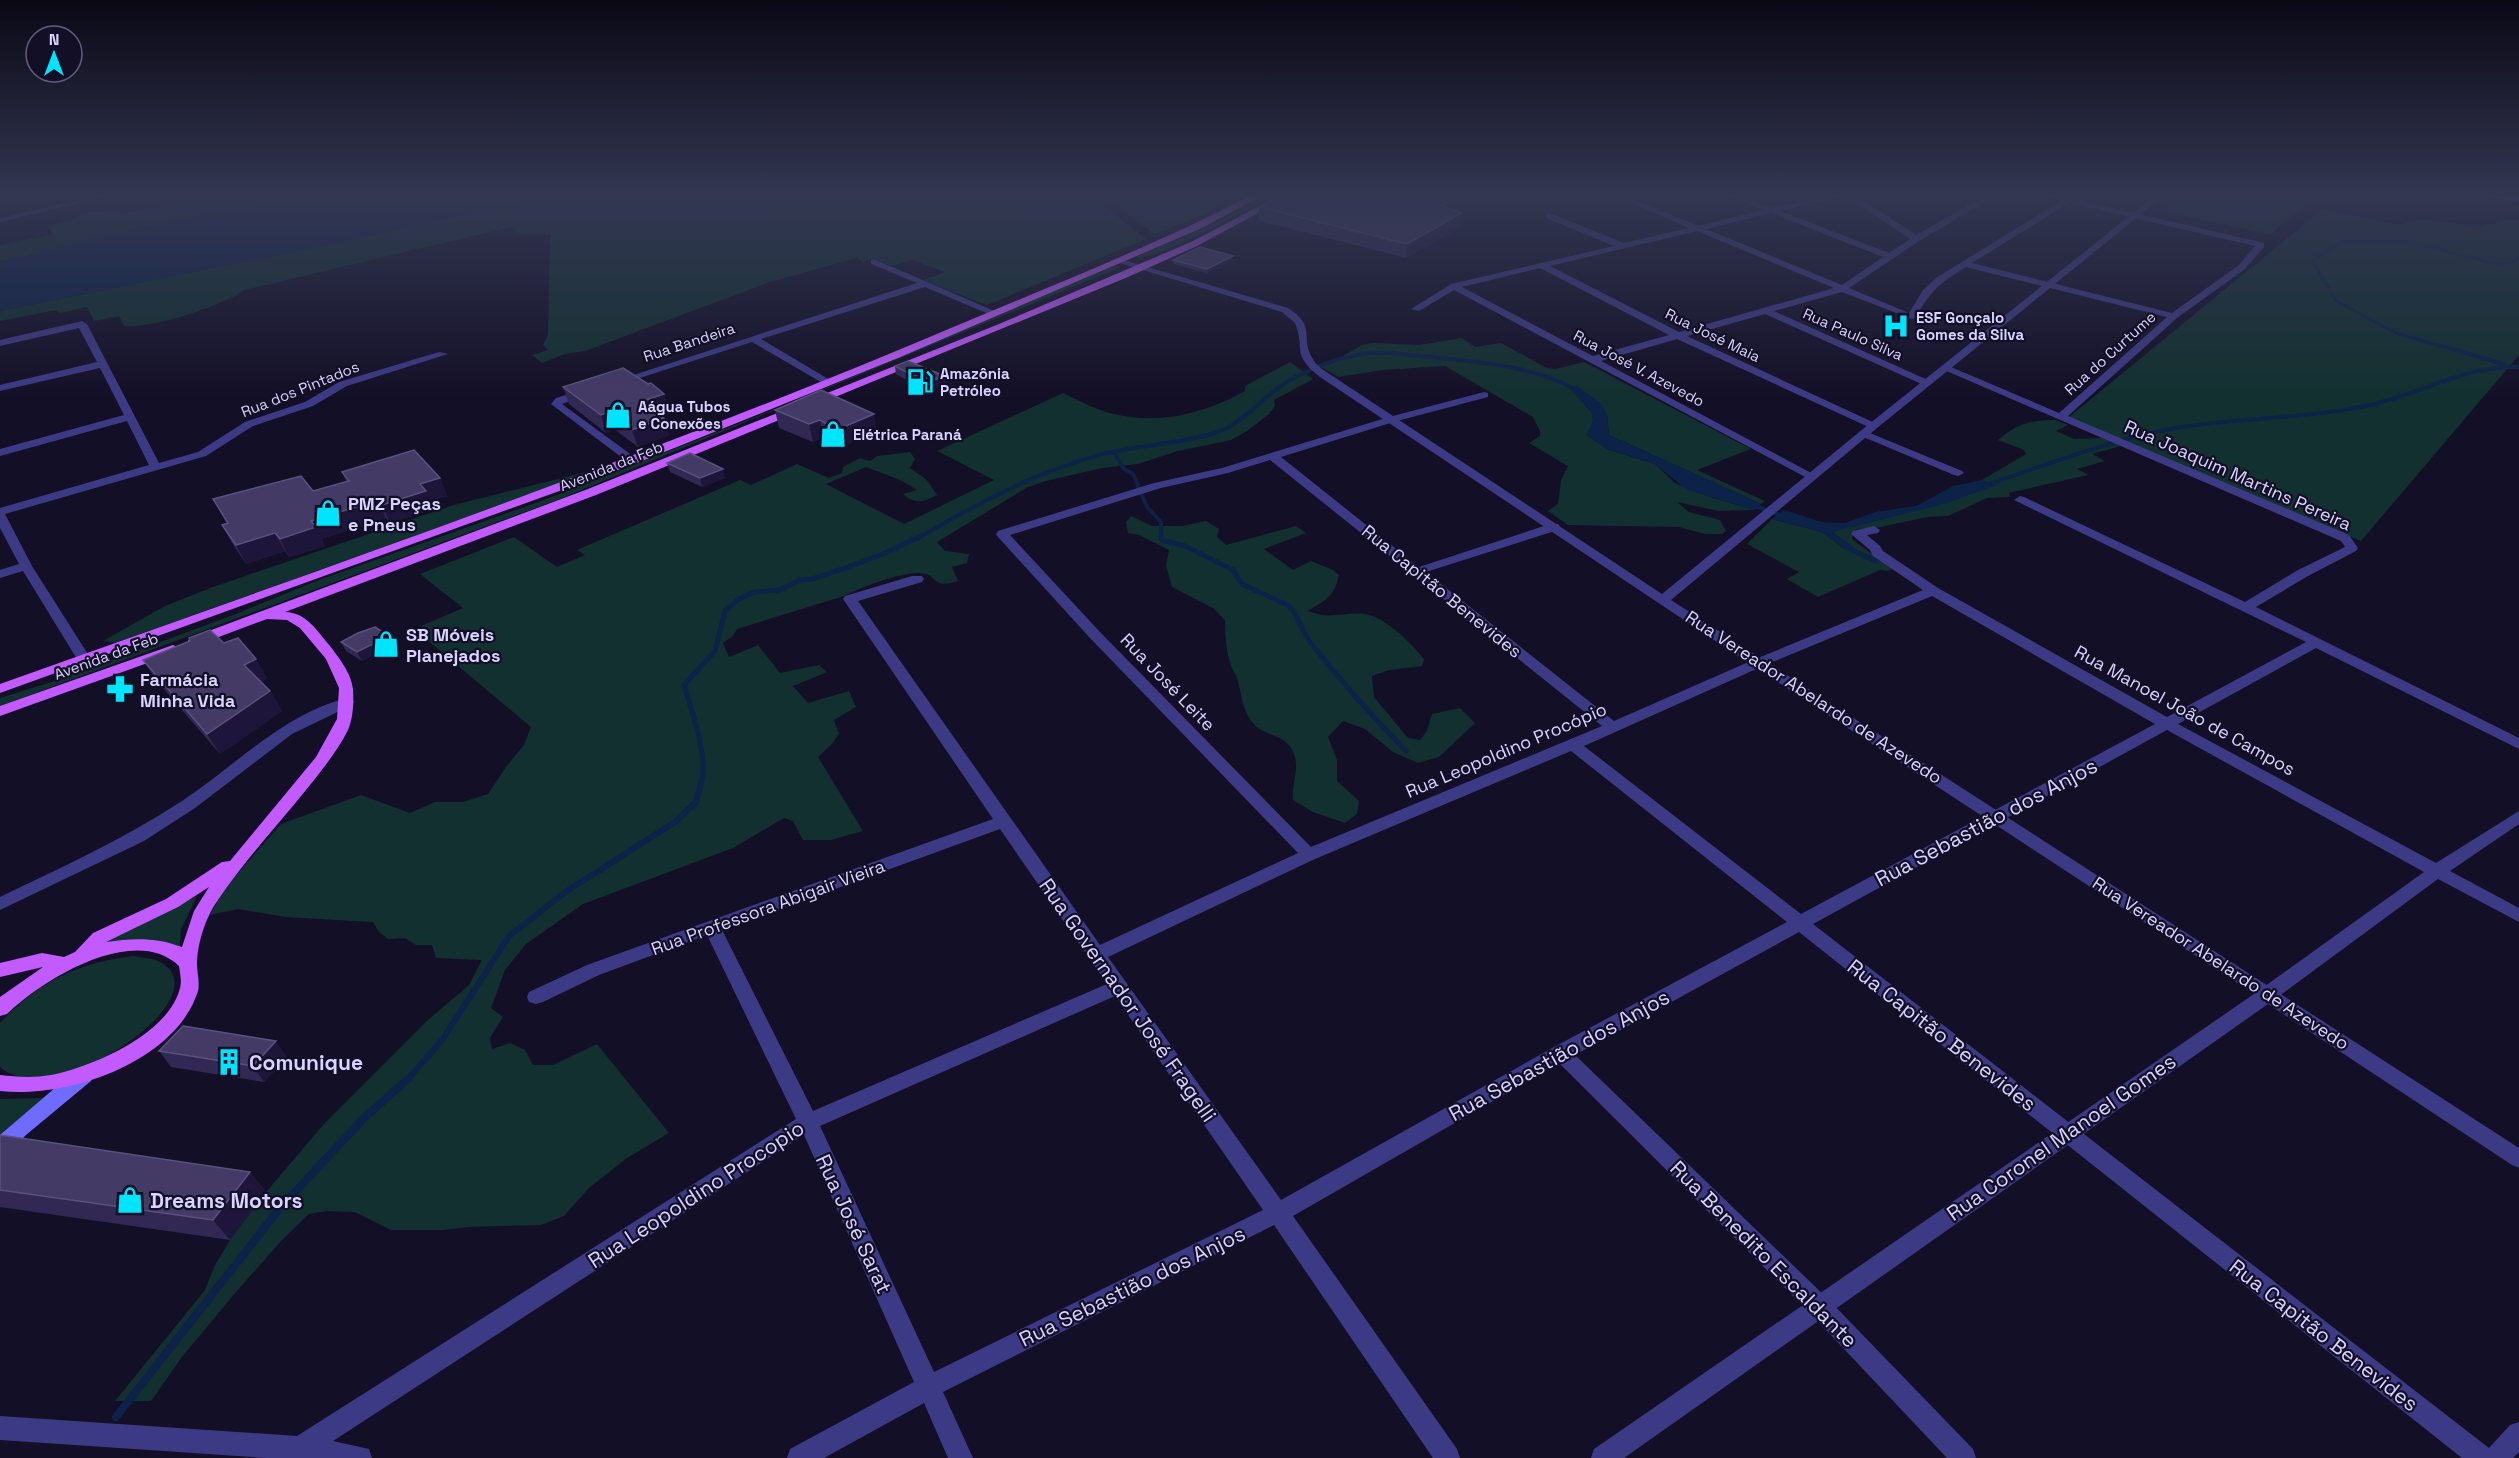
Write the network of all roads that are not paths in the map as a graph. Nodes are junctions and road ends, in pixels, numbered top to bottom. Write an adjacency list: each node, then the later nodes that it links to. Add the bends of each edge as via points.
1 (874, 262): 14 (street)
2 (1115, 262): 20 (main road, Avenida da Feb)
3 (1120, 262): 13 (street, Rua Vereador Abelardo de Azevedo)
4 (1153, 262): 13 (main road, Avenida da Feb)
5 (1559, 262): 12 (street)
6 (1778, 262): 17 (street)
7 (1883, 262): 17 (street)
8 (1967, 262): 11 (street)
9 (2078, 262): 15 (street)
10 (2246, 262): 21 (street, Rua do Curtume)
11 (1964, 264): 15 (street); 17 (street, via 1926,292 1914,315)
12 (1543, 266): 16 (street); 22 (street, Rua José Maia)
13 (1140, 268): 37 (street, Rua Vereador Abelardo de Azevedo, via 1291,314 1301,323 1304,350 1311,365); 53 (main road, Avenida da Feb, via 592,492)
14 (924, 284): 20 (street); 23 (street, Rua Bandeira)
15 (2049, 285): 21 (street); 28 (street)
16 (1454, 286): 18 (street); 26 (street, Rua José V. Azevedo)
17 (1842, 289): 19 (street)
18 (1416, 309)
19 (1766, 311): 22 (street); 30 (street, Rua Paulo Silva)
20 (994, 313): 29 (main road, Avenida da Feb)
21 (2174, 316): 35 (street, Rua do Curtume)
22 (1680, 336): 26 (street); 38 (street, Rua José Maia)
23 (754, 339): 29 (street); 31 (street, Rua Bandeira)
24 (0, 343): 27 (street, via 82,324)
25 (443, 354): 42 (street, Rua dos Pintados, via 343,384 309,404 249,424 202,454)
26 (1592, 360): 44 (street, Rua José V. Azevedo)
27 (103, 364): 32 (street); 36 (street)
28 (1947, 369): 30 (street); 35 (street, Rua Joaquim Martins Pereira)
29 (826, 382): 41 (main road, Avenida da Feb)
30 (1926, 383): 38 (street)
31 (606, 386)
32 (0, 388)
33 (595, 389): 41 (street, via 556,404)
34 (1484, 395): 37 (street)
35 (2062, 416): 56 (street, Rua Joaquim Martins Pereira, via 2345,538 2352,546)
36 (130, 417): 39 (street); 42 (street)
37 (1393, 419): 40 (street); 47 (street, Rua Vereador Abelardo de Azevedo)
38 (1869, 430): 43 (street); 44 (street)
39 (0, 453)
40 (1272, 456): 50 (street, Rua Capitão Benevides); 72 (street, Rua José Leite, via 1148,488 1002,534)
41 (633, 461): 60 (main road, Avenida da Feb)
42 (156, 467): 46 (street, Rua dos Pintados)
43 (1958, 473)
44 (1811, 477): 55 (street)
45 (2020, 500): 56 (street)
46 (0, 514): 49 (street)
47 (1554, 527): 50 (street); 55 (street, Rua Vereador Abelardo de Azevedo)
48 (1874, 530): 54 (street, Rua Manoel João de Campos, via 1857,534 1877,553)
49 (26, 566): 51 (street); 60 (street)
50 (1418, 572): 66 (street, Rua Capitão Benevides)
51 (0, 574)
52 (917, 579): 71 (street, Rua Governador José Fragelli, via 850,599)
53 (331, 591): 57 (main road, Avenida da Feb); 58 (main road, via 311,605)
54 (1934, 591): 61 (street, Rua Leopoldino Procópio); 65 (street, Rua Manoel João de Campos)
55 (1664, 599): 61 (street, Rua Vereador Abelardo de Azevedo)
56 (2246, 607): 59 (street)
57 (260, 617): 58 (main road, via 290,616); 64 (main road, Avenida da Feb)
58 (306, 625): 63 (main road, via 339,669)
59 (2315, 644): 65 (street, Rua Sebastião dos Anjos); 67 (street)
60 (84, 659): 62 (main road, Avenida da Feb)
61 (1758, 663): 66 (street, Rua Leopoldino Procópio); 69 (street, Rua Vereador Abelardo de Azevedo)
62 (0, 689)
63 (347, 702): 73 (main road, via 340,730 322,760); 75 (street, via 287,731 138,837)
64 (0, 711)
65 (2167, 724): 69 (street, Rua Sebastião dos Anjos); 74 (street, Rua Manoel João de Campos)
66 (1611, 726): 68 (street, Rua Leopoldino Procópio)
67 (2519, 744)
68 (1573, 745): 72 (street, Rua Leopoldino Procópio); 77 (street, Rua Capitão Benevides)
69 (1996, 816): 77 (street, Rua Sebastião dos Anjos); 84 (street, Rua Vereador Abelardo de Azevedo)
70 (2519, 816): 74 (street, Rua Coronel Manoel Gomes)
71 (1001, 822): 78 (street, Rua Professora Abigair Vieira); 79 (street, Rua Governador José Fragelli)
72 (1309, 855): 79 (street, Rua Leopoldino Procópio)
73 (242, 856): 80 (main road, via 172,903 99,938); 81 (main road, via 202,911)
74 (2437, 871): 76 (street, Rua Manoel João de Campos); 84 (street, Rua Coronel Manoel Gomes)
75 (0, 904)
76 (2519, 916)
77 (1799, 922): 87 (street, Rua Sebastião dos Anjos); 91 (street, Rua Capitão Benevides)
78 (712, 927): 85 (street, Rua Professora Abigair Vieira, via 593,970); 90 (street, Rua José Sarat)
79 (1098, 954): 83 (street, Rua Governador José Fragelli)
80 (72, 961): 81 (main road, via 129,946 155,946 175,952); 82 (main road, via 42,960); 86 (main road, via 34,981)
81 (188, 963): 88 (main road, via 191,979 186,998 171,1020 118,1060)
82 (0, 970)
83 (1117, 987): 90 (street, Rua Leopoldino Procopio); 94 (street, Rua Governador José Fragelli)
84 (2268, 994): 91 (street, Rua Coronel Manoel Gomes); 93 (street, Rua Vereador Abelardo de Azevedo)
85 (536, 997)
86 (0, 1009)
87 (1560, 1053): 94 (street, Rua Sebastião dos Anjos); 95 (street, Rua Benedito Escaldante)
88 (84, 1075): 89 (main road, via 49,1085 17,1087); 92 (main road)
89 (0, 1083)
90 (808, 1122): 96 (street, Rua José Sarat); 99 (street, Rua Leopoldino Procopio)
91 (2066, 1134): 95 (street, Rua Coronel Manoel Gomes); 106 (street, Rua Capitão Benevides)
92 (0, 1148)
93 (2519, 1159)
94 (1280, 1212): 96 (street, Rua Sebastião dos Anjos); 103 (street, Rua Governador José Fragelli)
95 (1819, 1306): 104 (street, Rua Coronel Manoel Gomes); 105 (street, Rua Benedito Escaldante)
96 (929, 1387): 101 (street, Rua Sebastião dos Anjos); 102 (street, Rua José Sarat)
97 (0, 1428): 99 (street)
98 (2519, 1434): 107 (street)
99 (300, 1448): 100 (street)
100 (360, 1458)
101 (799, 1458)
102 (961, 1458)
103 (1448, 1458)
104 (1603, 1458)
105 (1964, 1458)
106 (2482, 1458)
107 (2496, 1458)

